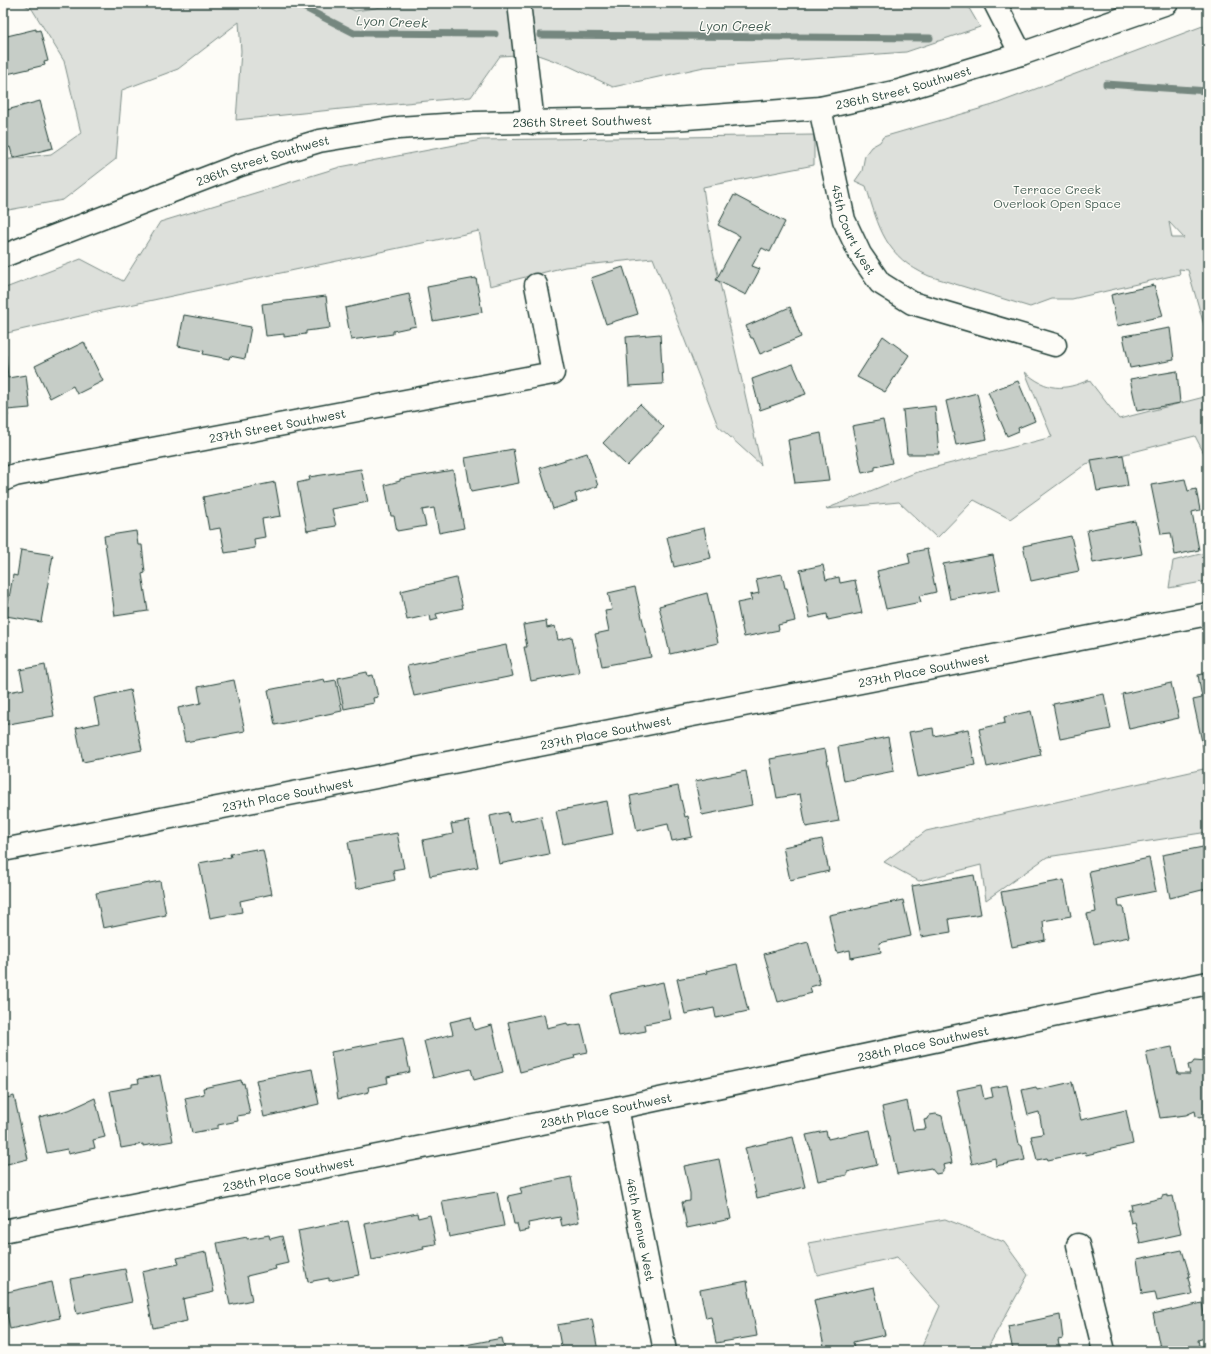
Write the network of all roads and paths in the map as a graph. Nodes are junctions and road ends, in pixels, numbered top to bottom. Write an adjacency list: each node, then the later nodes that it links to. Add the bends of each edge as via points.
1 (518, 3): 6 (street)
2 (995, 3): 4 (street)
3 (1167, 3): 4 (street, 236th Street Southwest)
4 (1021, 54): 5 (street, 236th Street Southwest, via 899,91)
5 (820, 108): 6 (street, 236th Street Southwest, via 673,119); 9 (street, 45th Court West, via 844,220 860,254 880,283 912,303)
6 (533, 123): 7 (street, 236th Street Southwest, via 474,123 398,128 319,141 232,168)
7 (3, 256)
8 (536, 284): 10 (street, 237th Street Southwest, via 553,373 15,475)
9 (1056, 345)
10 (3, 480)
11 (1208, 614): 12 (street, 237th Place Southwest)
12 (3, 850)
13 (1208, 983): 14 (street, 238th Place Southwest)
14 (617, 1108): 15 (street, 238th Place Southwest); 17 (street, 46th Avenue West)
15 (3, 1231)
16 (1078, 1244): 18 (street)
17 (665, 1351)
18 (1104, 1351)

